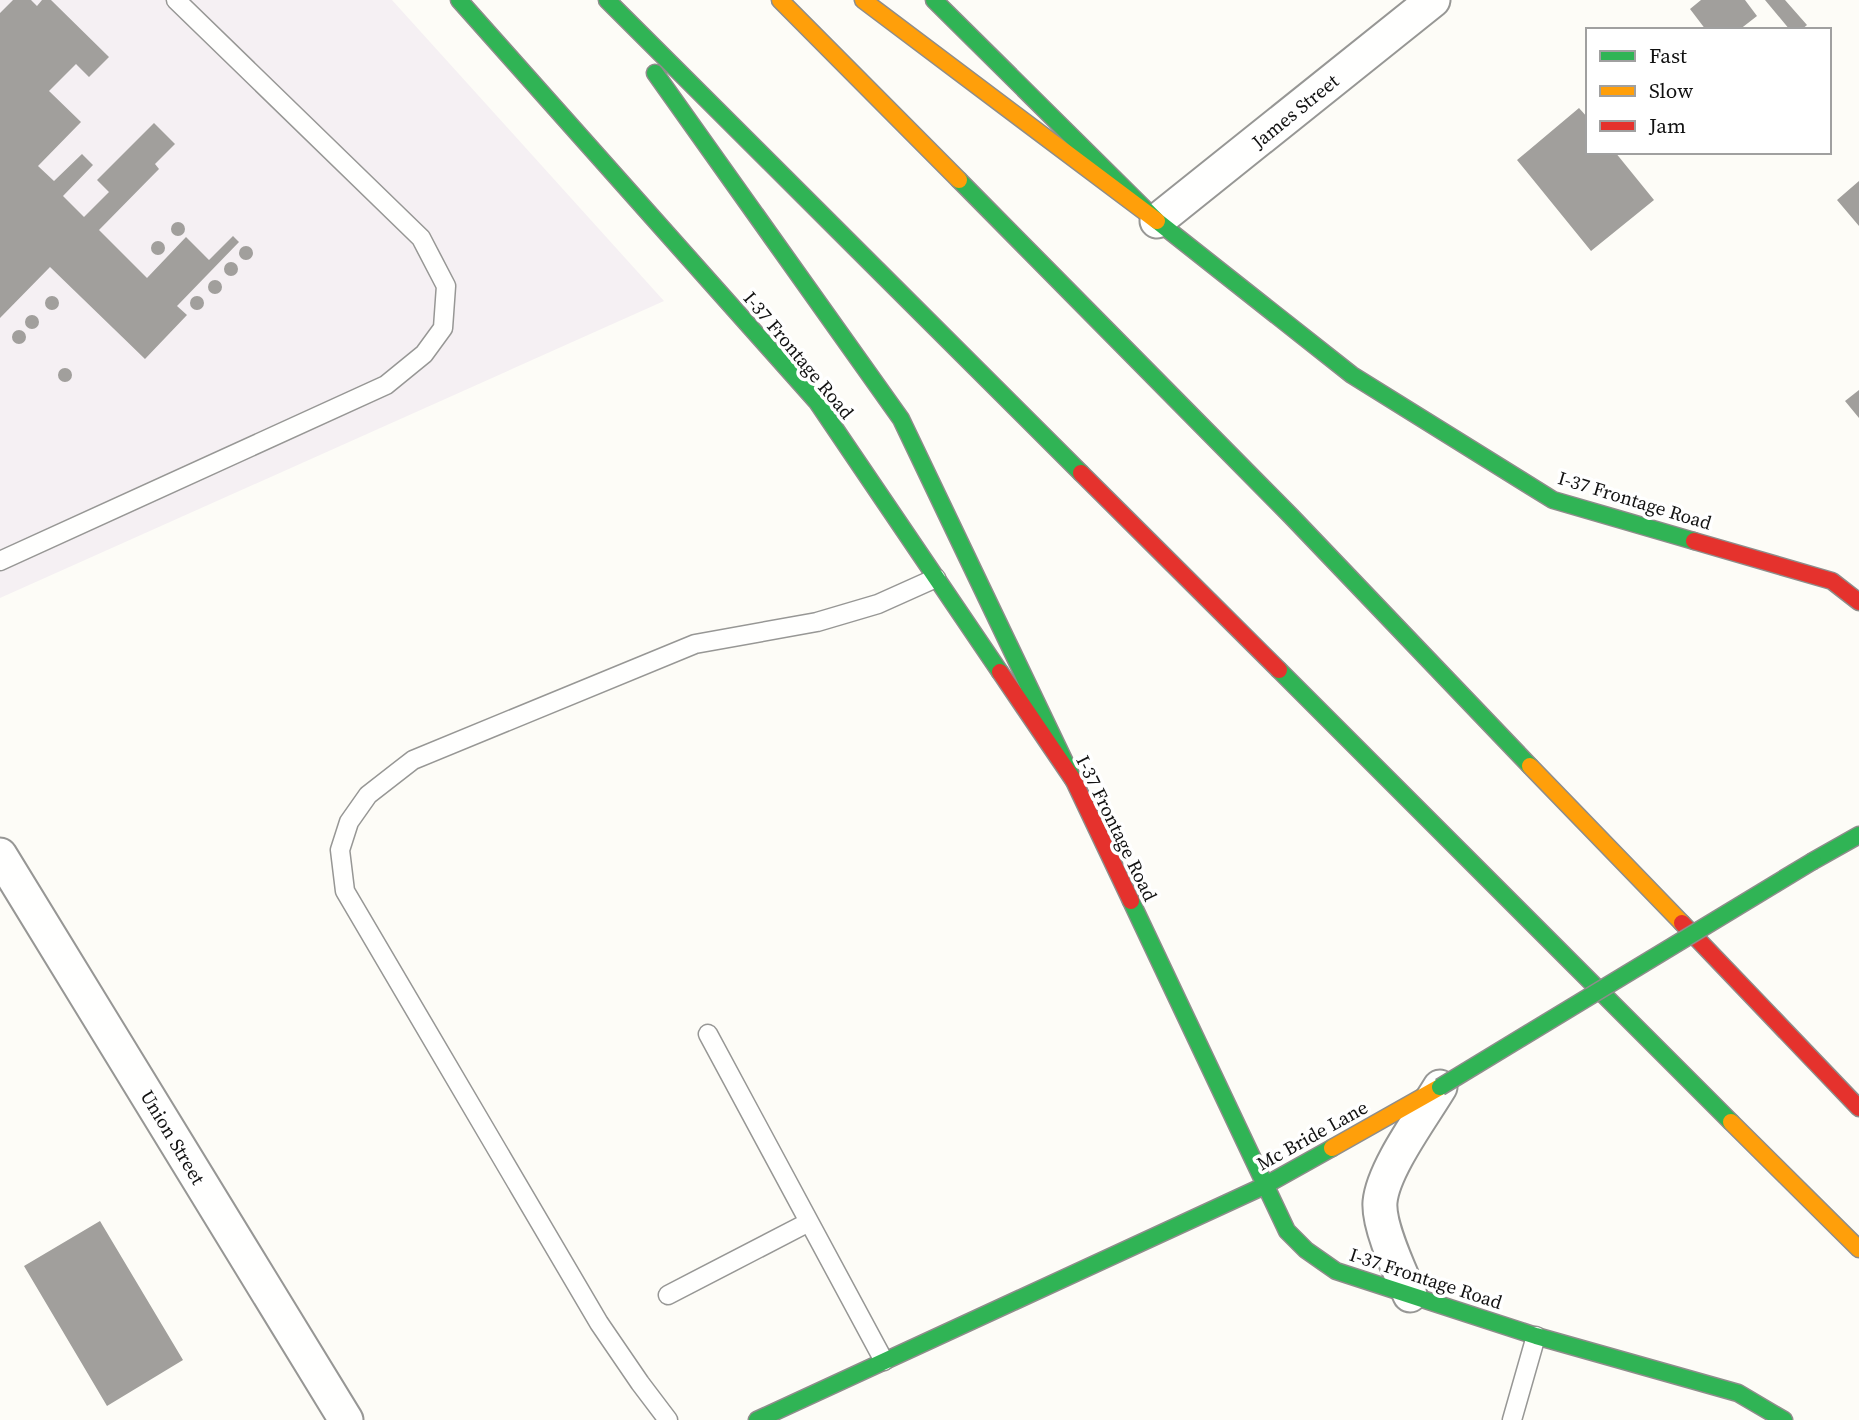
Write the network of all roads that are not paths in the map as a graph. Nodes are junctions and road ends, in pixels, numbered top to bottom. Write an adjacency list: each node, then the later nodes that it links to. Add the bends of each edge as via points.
1 (176, 0): 9 (lane, via 421,238 446,286 443,328 424,354 386,385)
2 (459, 0): 10 (main road, I-37 Frontage Road, via 817,402)
3 (605, 0): 12 (main road, via 901,419); 20 (main road)
4 (780, 0): 17 (main road, via 1292,516)
5 (863, 0): 8 (main road)
6 (934, 0): 8 (main road, I-37 Frontage Road)
7 (1433, 0): 8 (street, James Street)
8 (1157, 221): 11 (main road, I-37 Frontage Road, via 1352,375 1553,500 1832,580)
9 (0, 561)
10 (936, 578): 12 (main road, I-37 Frontage Road); 26 (lane, via 878,604 817,622 695,644 412,760 368,795 349,822 341,850 345,891 599,1323)
11 (1859, 602)
12 (1074, 781): 18 (main road, I-37 Frontage Road)
13 (1859, 835): 16 (main road, Mc Bride Lane, bridge)
14 (0, 855): 25 (street, Union Street)
15 (708, 1034): 19 (lane)
16 (1440, 1087): 18 (main road, Mc Bride Lane); 22 (street, via 1386,1175 1380,1204 1392,1255)
17 (1859, 1108)
18 (1264, 1186): 22 (main road, I-37 Frontage Road, via 1287,1231 1306,1250 1336,1271); 24 (main road, Mc Bride Lane)
19 (809, 1222): 21 (lane); 24 (lane)
20 (1859, 1250)
21 (668, 1294)
22 (1410, 1295): 23 (main road, I-37 Frontage Road)
23 (1536, 1335): 28 (lane); 29 (main road, I-37 Frontage Road, via 1738,1393)
24 (884, 1361): 27 (main road, Mc Bride Lane)
25 (346, 1420)
26 (668, 1420)
27 (757, 1420)
28 (1512, 1420)
29 (1784, 1420)

